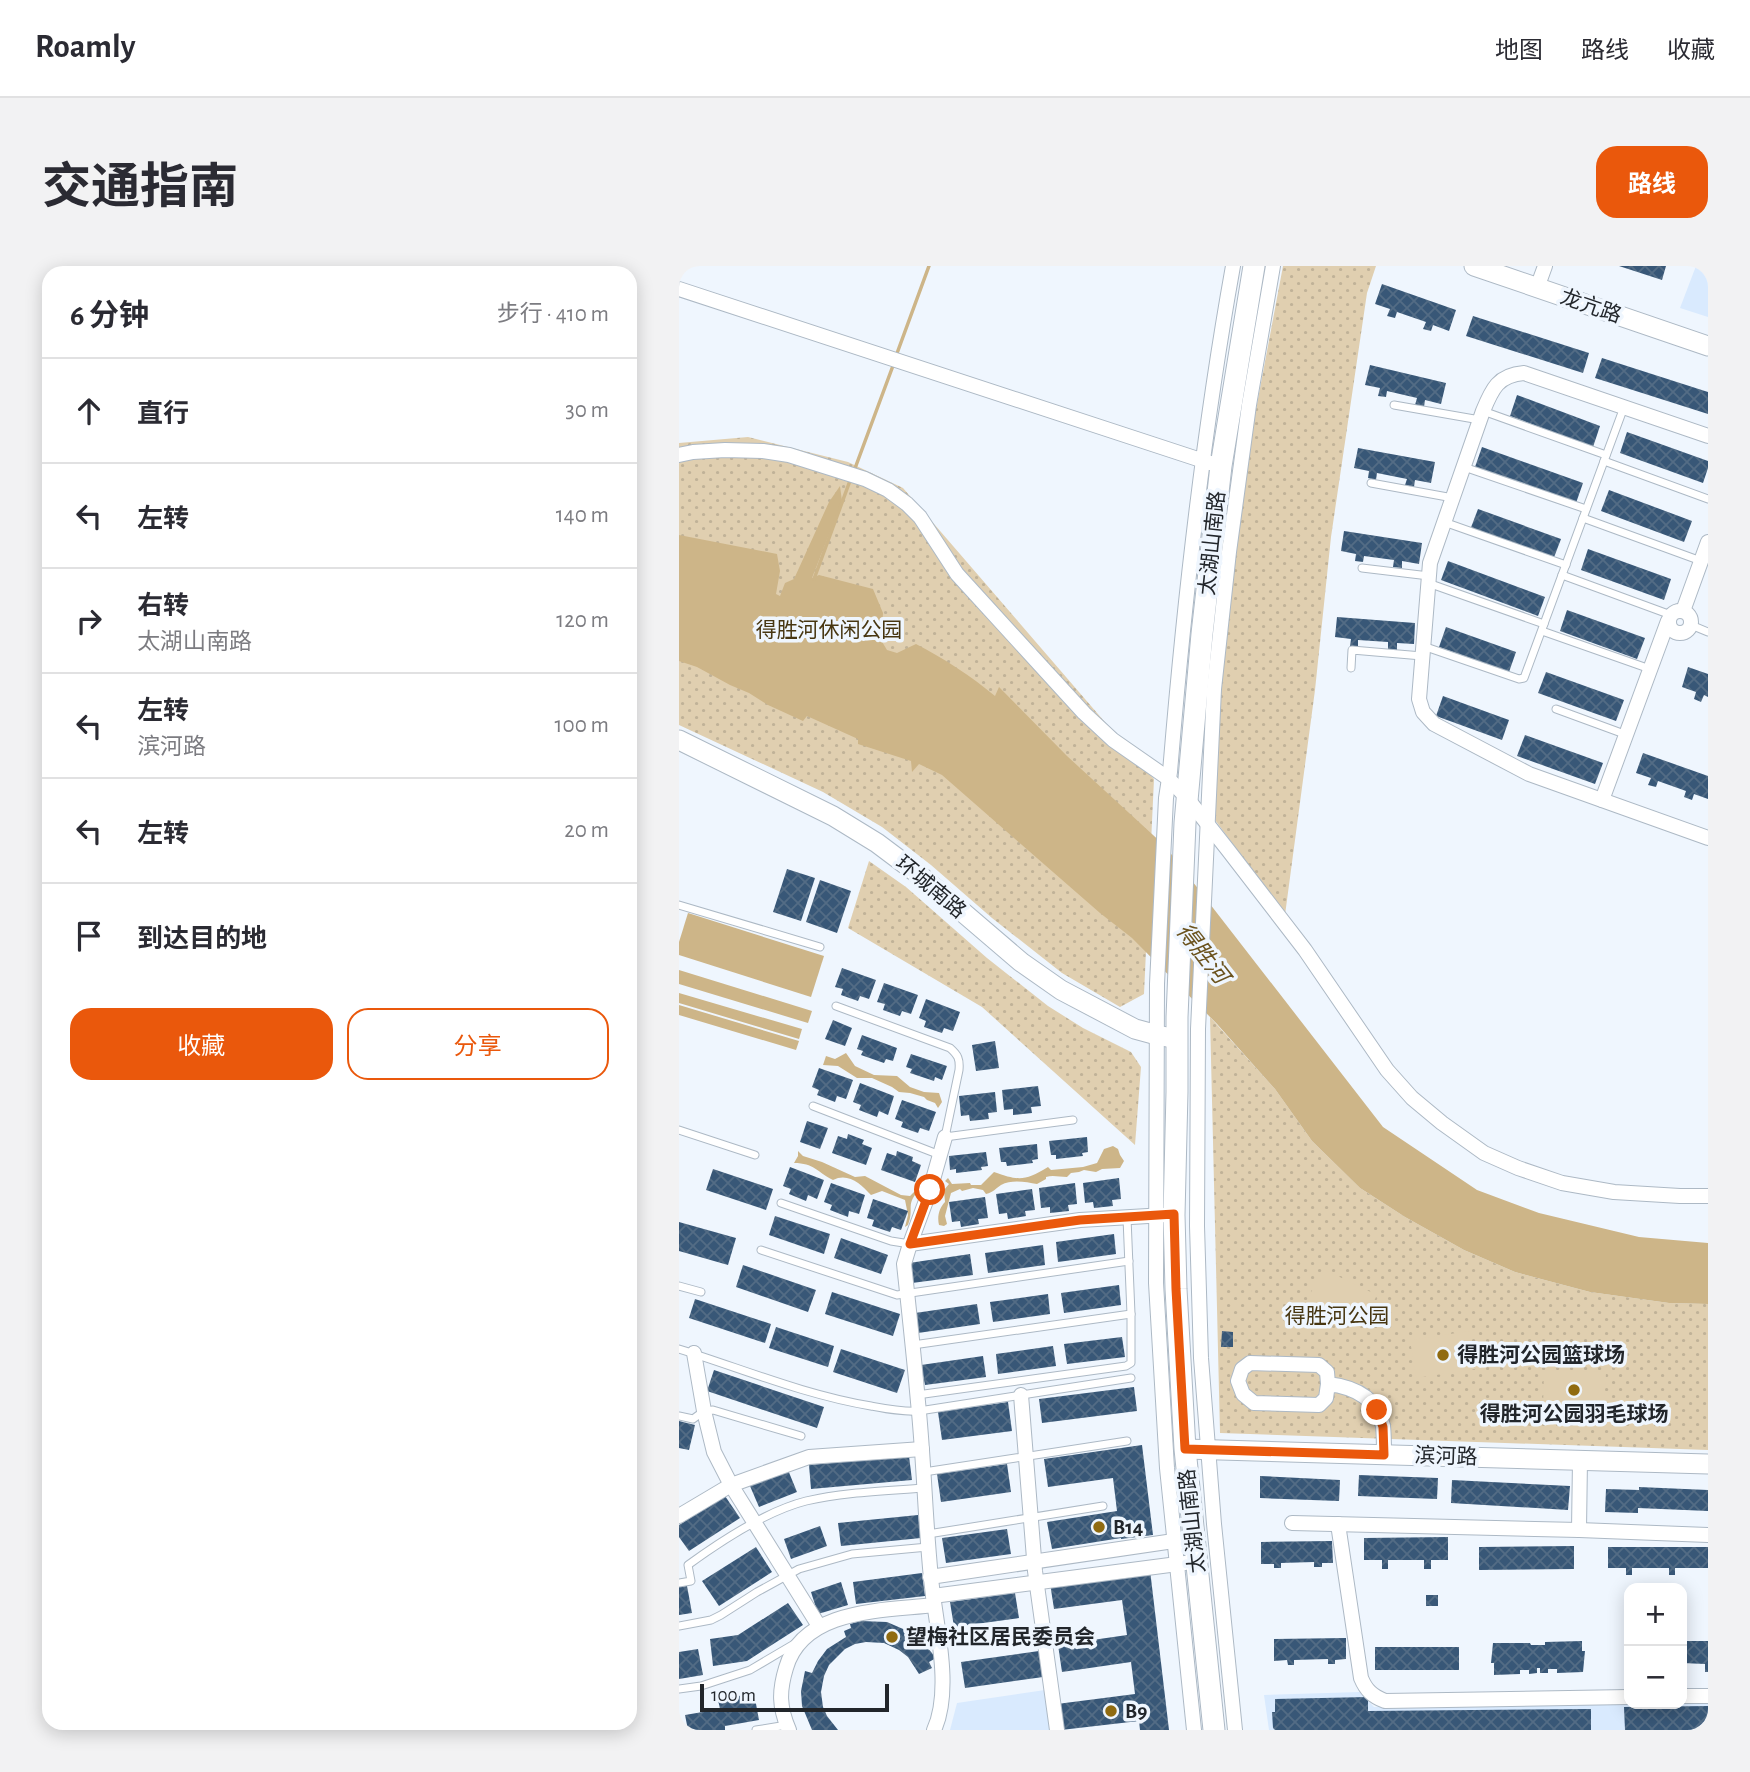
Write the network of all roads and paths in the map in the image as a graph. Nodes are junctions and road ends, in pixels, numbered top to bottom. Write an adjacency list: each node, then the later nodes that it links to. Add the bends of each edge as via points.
1 (1233, 266): 39 (street, via 1198,494)
2 (1254, 266): 15 (main road, 太湖山南路)
3 (1273, 266): 42 (street, via 1229,552 1214,689)
4 (1474, 266): 6 (street, 龙亢路)
5 (1545, 266): 6 (street)
6 (1537, 288): 8 (street, 龙亢路)
7 (679, 289): 15 (street)
8 (1708, 346)
9 (1394, 405): 11 (lane)
10 (1624, 406): 11 (street, via 1524,373 1497,384); 12 (street); 14 (lane)
11 (1482, 416): 14 (lane); 16 (street)
12 (1708, 436)
13 (679, 455): 39 (street, via 725,450 789,455 888,490 920,517 957,574 1084,713 1113,740)
14 (1605, 458): 19 (lane); 20 (lane)
15 (1221, 466): 40 (main road, 太湖山南路)
16 (1464, 467): 18 (street); 20 (lane)
17 (1371, 483): 18 (lane)
18 (1453, 498): 22 (street)
19 (1708, 499)
20 (1586, 509): 21 (lane)
21 (1583, 518): 24 (lane); 25 (lane)
22 (1444, 522): 25 (lane); 28 (street)
23 (1708, 542): 24 (street)
24 (1701, 561): 29 (street)
25 (1566, 565): 27 (lane)
26 (1362, 568): 28 (lane)
27 (1562, 575): 29 (lane); 31 (lane)
28 (1428, 579): 31 (lane); 33 (street)
29 (1674, 616): 30 (street, via 1689,615); 30 (street, via 1670,628 1676,632 1683,633); 35 (street)
30 (1691, 625): 32 (lane)
31 (1543, 628): 33 (lane, via 1526,675 1519,680); 35 (lane)
32 (1708, 632)
33 (1423, 651): 34 (lane, via 1352,650); 41 (street, via 1419,699 1434,724 1529,774)
34 (1351, 668)
35 (1650, 670): 37 (street)
36 (1556, 709): 37 (lane)
37 (1626, 735): 41 (street)
38 (679, 740): 47 (street, 环城南路, via 833,816 917,873 1061,990 1126,1024)
39 (1169, 779): 40 (street); 40 (street)
40 (1176, 798): 42 (street); 47 (street, via 1157,984); 47 (main road, 太湖山南路, via 1185,823 1177,1017)
41 (1602, 800): 43 (street)
42 (1207, 824): 54 (street, via 1305,950 1387,1070 1442,1123 1484,1153 1562,1183 1614,1192); 79 (street, via 1196,1226)
43 (1708, 838)
44 (679, 905): 45 (lane)
45 (820, 947)
46 (836, 1006): 51 (lane, via 950,1048 958,1055)
47 (1167, 1037): 56 (main road, 太湖山南路)
48 (813, 1106): 53 (lane)
49 (1073, 1120): 51 (lane)
50 (679, 1130): 52 (lane)
51 (945, 1138): 53 (street)
52 (755, 1155)
53 (940, 1155): 58 (street)
54 (1708, 1196)
55 (781, 1203): 58 (lane)
56 (1165, 1215): 57 (street); 78 (main road, 太湖山南路, via 1176,1289); 95 (street, via 1159,1338 1167,1468)
57 (1127, 1218): 58 (street, via 1080,1220); 60 (lane)
58 (910, 1244): 63 (street, via 904,1264)
59 (761, 1250): 63 (lane, via 890,1294)
60 (1129, 1261): 63 (lane); 64 (lane)
61 (679, 1286): 62 (lane)
62 (701, 1292)
63 (907, 1294): 65 (street)
64 (1131, 1314): 65 (lane); 70 (lane, via 1132,1359 1126,1366)
65 (912, 1345): 70 (street)
66 (679, 1349): 67 (lane)
67 (694, 1353): 72 (lane, via 841,1401); 73 (street)
68 (1132, 1378): 71 (lane)
69 (1328, 1384): 69 (street, via 1327,1372 1319,1365 1278,1363 1250,1363 1238,1381 1243,1394 1254,1403 1267,1404 1319,1405 1326,1398); 80 (street, via 1360,1392 1377,1410)
70 (917, 1395): 72 (street)
71 (1021, 1395): 72 (lane); 81 (street)
72 (919, 1411): 77 (street)
73 (704, 1412): 74 (lane, via 692,1419); 75 (lane, via 713,1410); 85 (street, via 714,1452)
74 (679, 1416)
75 (801, 1437)
76 (1127, 1441): 81 (lane)
77 (922, 1449): 84 (street); 85 (street, via 809,1457)
78 (1185, 1449): 79 (street, 滨河路); 95 (main road, 太湖山南路)
79 (1208, 1450): 80 (street, 滨河路); 117 (street)
80 (1384, 1455): 82 (street, 滨河路)
81 (1026, 1456): 84 (lane); 89 (street)
82 (1580, 1461): 83 (street, 滨河路); 93 (street)
83 (1708, 1464)
84 (923, 1472): 86 (street)
85 (731, 1485): 88 (street); 90 (street)
86 (924, 1488): 90 (lane, via 805,1502); 96 (street)
87 (1103, 1506): 89 (lane)
88 (679, 1516)
89 (1031, 1517): 96 (lane); 97 (street)
90 (755, 1523): 99 (street); 101 (lane, via 688,1565 691,1581)
91 (1292, 1523): 92 (street)
92 (1338, 1524): 93 (street); 110 (street, via 1361,1678 1375,1697 1385,1701)
93 (1579, 1530): 94 (street)
94 (1708, 1535)
95 (1184, 1539): 97 (street); 98 (main road, 太湖山南路)
96 (928, 1540): 99 (lane, via 852,1554); 100 (street)
97 (1034, 1562): 100 (street); 102 (street)
98 (1186, 1563): 102 (street); 115 (street); 116 (main road, 太湖山南路)
99 (787, 1575): 104 (lane, via 711,1620); 105 (street)
100 (930, 1577): 103 (street)
101 (679, 1583)
102 (1037, 1583): 103 (street); 114 (street)
103 (933, 1600): 105 (street, via 851,1615); 113 (street, via 943,1690)
104 (679, 1626)
105 (819, 1626): 106 (street)
106 (803, 1638): 107 (lane, via 750,1670); 111 (street, via 788,1660 780,1685)
107 (679, 1689)
108 (1687, 1696): 109 (street)
109 (1708, 1696)
110 (1624, 1697)
111 (788, 1728): 112 (lane)
112 (756, 1730)
113 (934, 1730)
114 (1057, 1730)
115 (1193, 1730)
116 (1214, 1730)
117 (1235, 1730)

